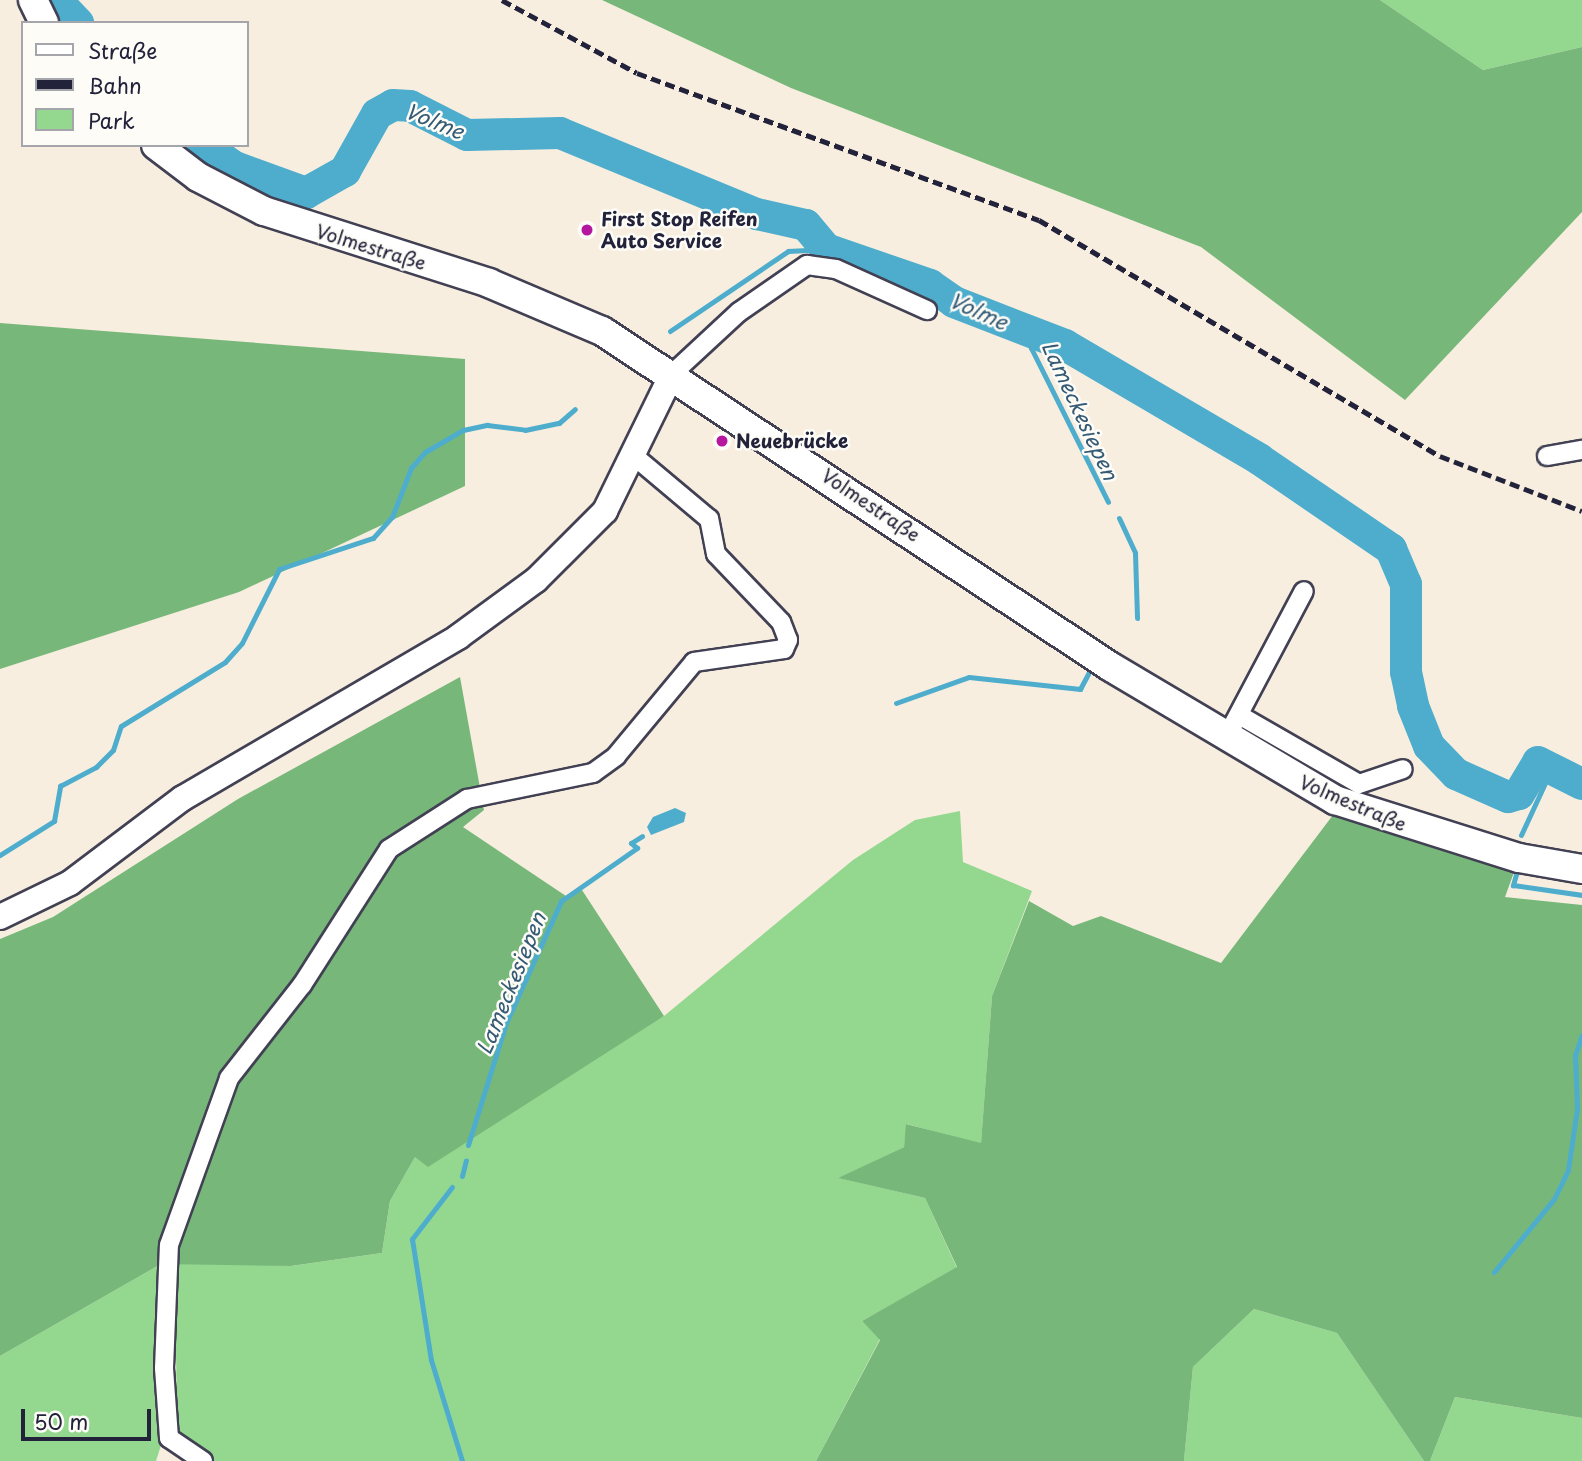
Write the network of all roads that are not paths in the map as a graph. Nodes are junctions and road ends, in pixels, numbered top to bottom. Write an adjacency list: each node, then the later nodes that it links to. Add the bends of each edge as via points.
1 (159, 147): 3 (main road, Volmestraße, via 198,177 264,211 489,283 602,331)
2 (927, 310): 3 (street, via 836,268 807,265 738,312)
3 (673, 374): 6 (main road); 8 (main road, Volmestraße)
4 (1582, 450): 5 (street)
5 (1547, 456)
6 (635, 457): 11 (main road, via 587,533 503,606 183,798 70,883); 12 (street, via 709,519 716,554 780,622 788,640 784,649 694,662 616,756 593,773 467,799 389,849 302,985 229,1078 169,1245 164,1368 169,1438)
7 (1304, 591): 8 (street)
8 (1232, 727): 9 (street, via 1359,784); 10 (main road, Volmestraße, via 1375,815 1519,858)
9 (1403, 769)
10 (1582, 869)
11 (0, 917)
12 (203, 1461)

